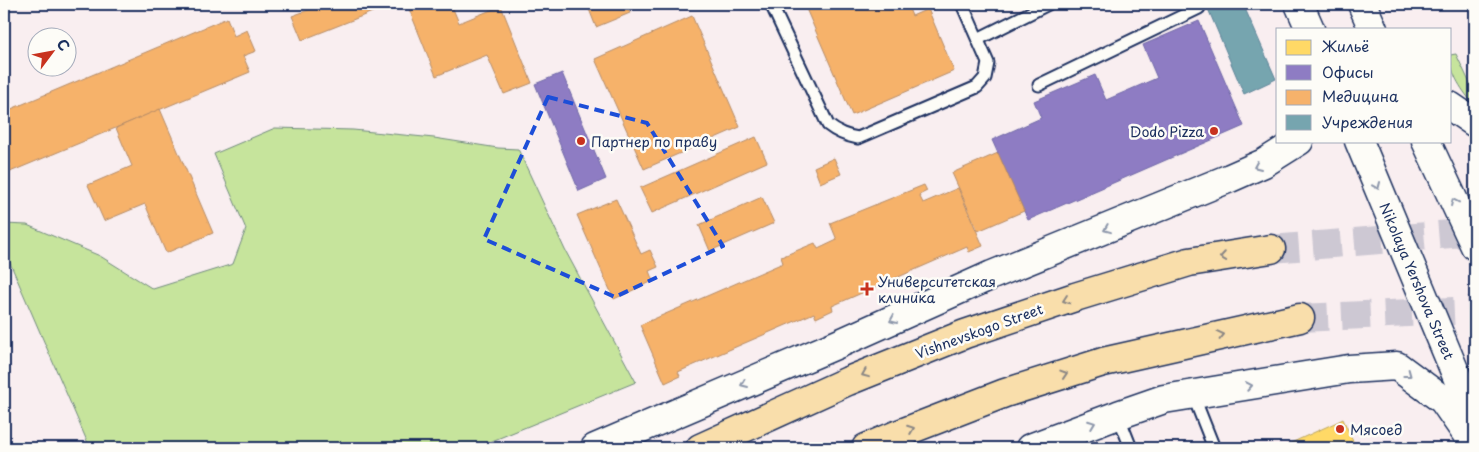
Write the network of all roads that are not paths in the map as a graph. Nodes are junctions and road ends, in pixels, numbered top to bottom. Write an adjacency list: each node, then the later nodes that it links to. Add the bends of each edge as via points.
1 (771, 4): 9 (lane, via 828,126 836,132 858,138 977,87 985,78 988,63)
2 (962, 4): 9 (lane)
3 (1048, 4): 9 (lane)
4 (1299, 4): 7 (main road)
5 (1362, 4): 8 (main road)
6 (1199, 8): 10 (lane)
7 (1310, 28)
8 (1373, 28)
9 (978, 39)
10 (1039, 85)
11 (1452, 107): 12 (main road)
12 (1475, 122)
13 (1297, 142): 23 (main road, one-way to 23, via 1264,163 1230,178 992,275)
14 (1359, 142): 21 (main road, Nikolaya Yershova Street, one-way to 21)
15 (1426, 142): 16 (main road, one-way to 15)
16 (1475, 246)
17 (1271, 249): 24 (main road, Vishnevskogo Street, one-way to 24, via 1189,262 965,334 848,381)
18 (1300, 318): 25 (main road, one-way to 18, via 1005,393 1103,362)
19 (1193, 396): 20 (main road, via 1164,399); 22 (main road, one-way to 22, via 1349,369 1397,366 1443,400); 28 (lane)
20 (1118, 414): 26 (main road, one-way to 20); 27 (lane)
21 (1475, 420)
22 (1475, 446)
23 (595, 448)
24 (700, 448)
25 (866, 448)
26 (1030, 448)
27 (1131, 448)
28 (1214, 448)

